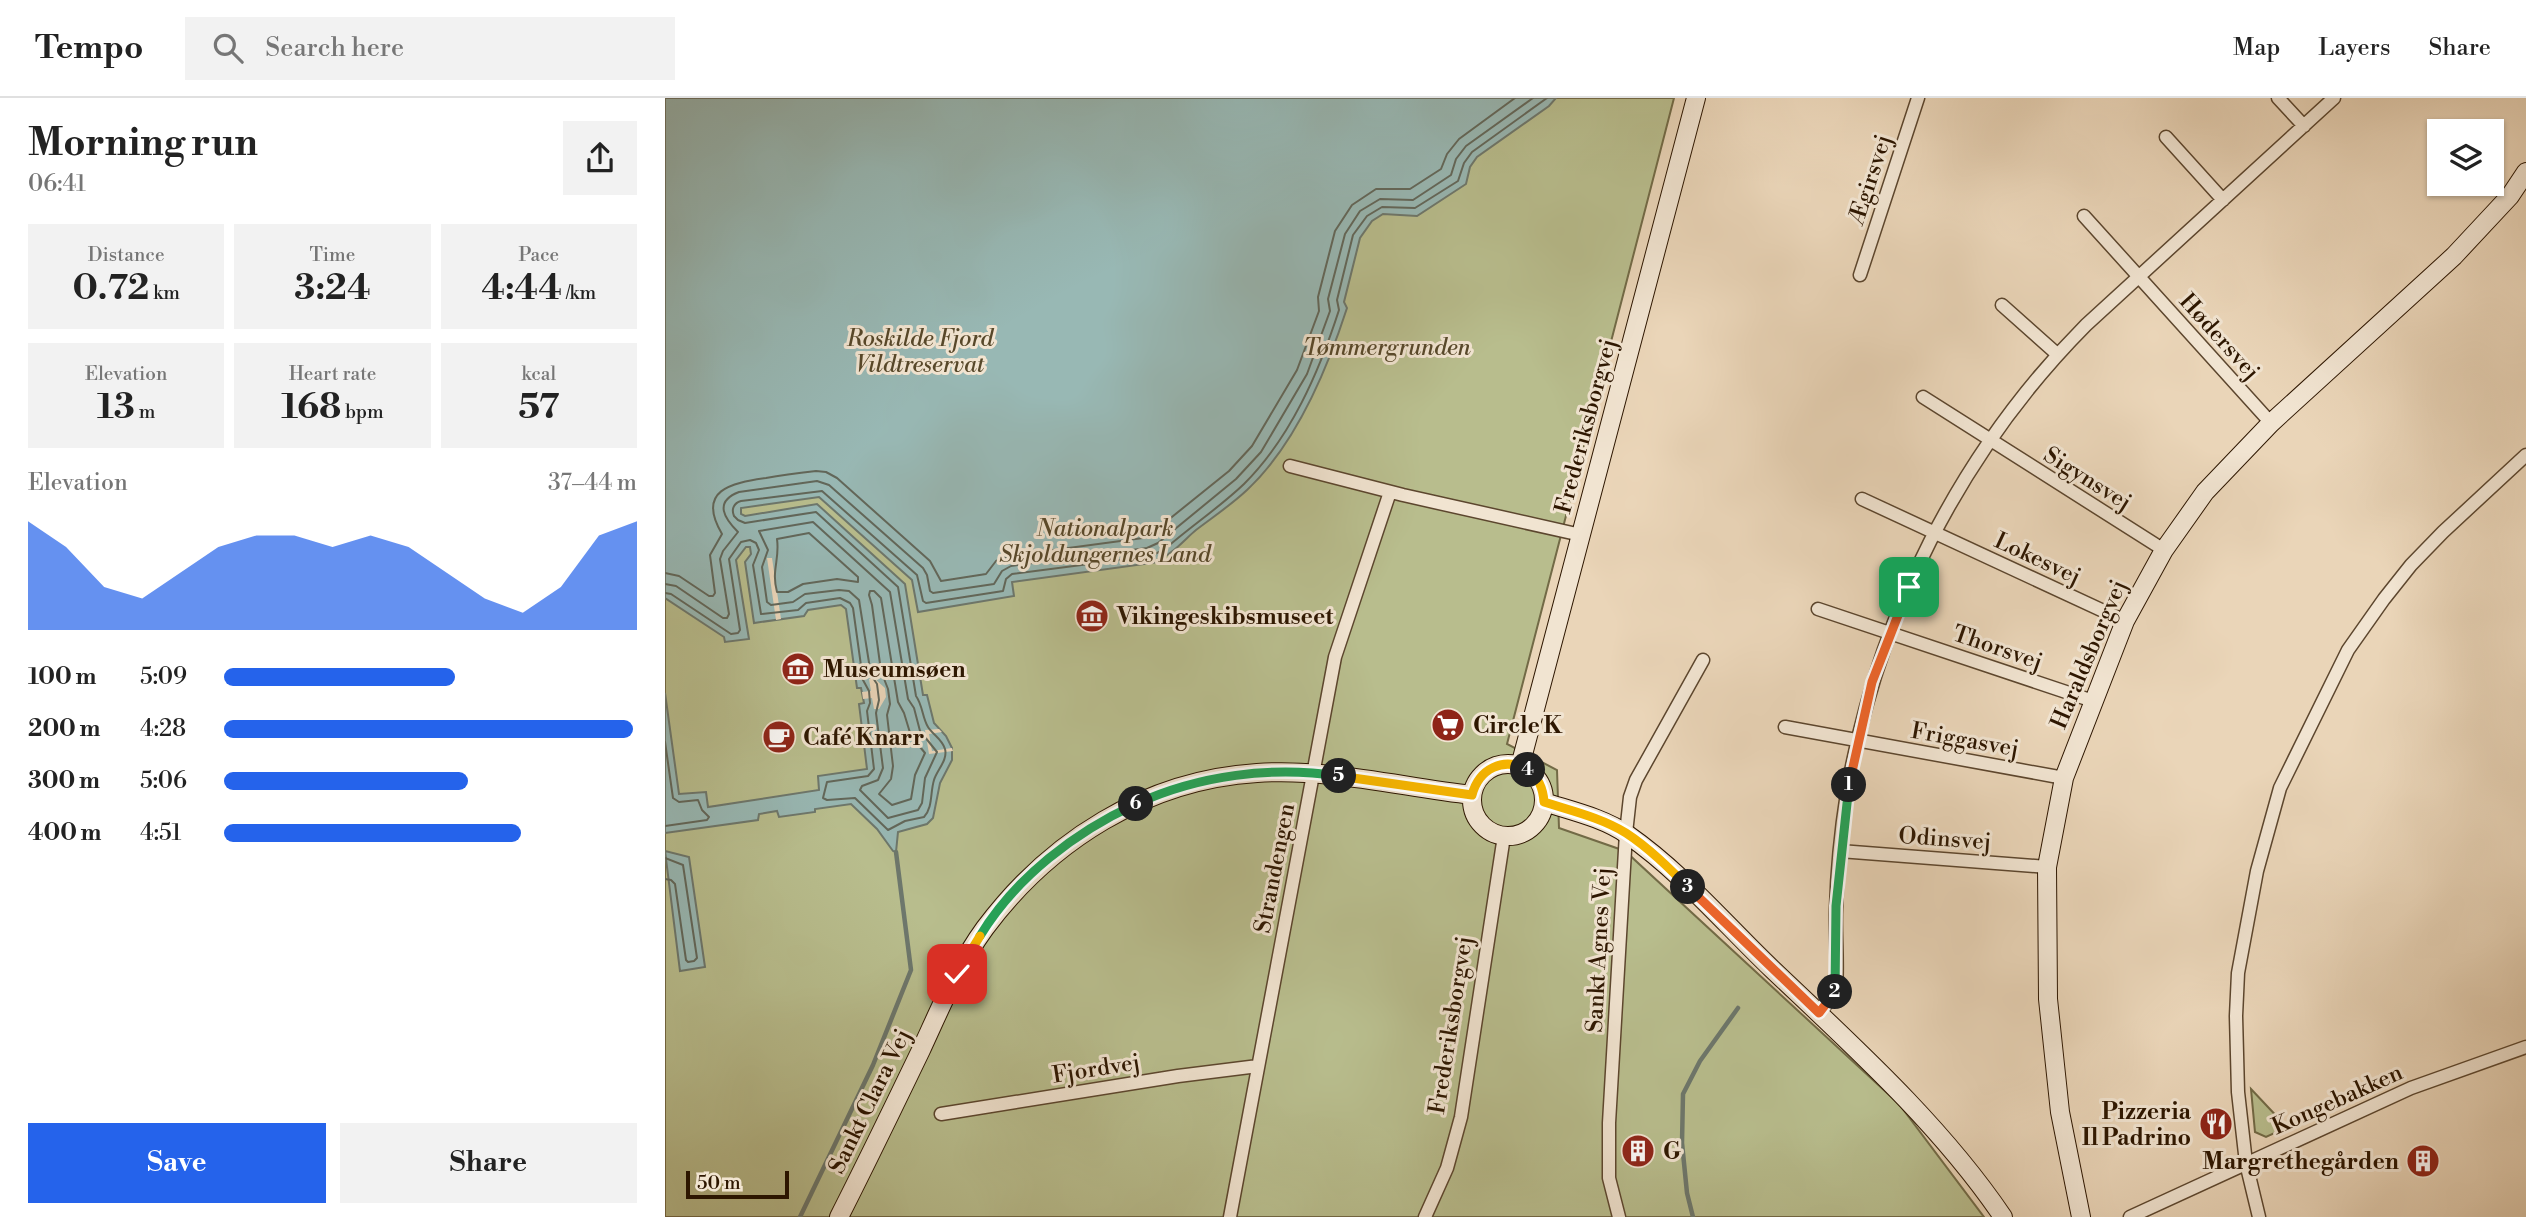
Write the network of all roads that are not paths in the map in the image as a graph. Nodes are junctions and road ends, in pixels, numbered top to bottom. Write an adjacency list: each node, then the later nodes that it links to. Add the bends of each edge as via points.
1 (1696, 98): 22 (street, Frederiksborgvej)
2 (1918, 98): 10 (street, Ægirsvej)
3 (2278, 98): 5 (street)
4 (2334, 98): 5 (street)
5 (2304, 126): 8 (street)
6 (2166, 137): 8 (street)
7 (2526, 172): 15 (street, Haraldsborgvej, via 2454,256)
8 (2223, 200): 11 (street)
9 (2084, 216): 11 (street, Hødersvej)
10 (1860, 275)
11 (2139, 278): 13 (street); 15 (street, Hødersvej)
12 (2003, 305): 13 (street)
13 (2057, 354): 16 (street)
14 (1923, 397): 16 (street, Sigynsvej)
15 (2271, 422): 23 (street, Haraldsborgvej, via 2205,492)
16 (1990, 440): 21 (street); 23 (street, Sigynsvej)
17 (2526, 455): 44 (street, via 2443,532 2384,599 2348,650 2280,788 2257,871 2238,974 2238,1092)
18 (1290, 466): 19 (street)
19 (1390, 492): 22 (street); 32 (street, Strandengen, via 1335,657)
20 (1862, 499): 21 (street, Lokesvej)
21 (1934, 534): 25 (street, Lokesvej); 26 (street)
22 (1581, 535): 31 (street, Frederiksborgvej)
23 (2164, 550): 25 (street, Haraldsborgvej)
24 (1818, 609): 26 (street, Thorsvej)
25 (2125, 621): 28 (street, Haraldsborgvej)
26 (1890, 633): 28 (street, Thorsvej); 30 (street)
27 (1703, 660): 36 (street, Sankt Agnes Vej, via 1636,780)
28 (2093, 701): 33 (street, Haraldsborgvej)
29 (1785, 727): 30 (street, Friggasvej)
30 (1858, 741): 33 (street, Friggasvej); 38 (street)
31 (1520, 766): 34 (street, via 1489,769); 35 (street, via 1538,780)
32 (1314, 772): 34 (street, Sankt Clara Vej); 42 (street, Strandengen); 45 (street, Sankt Clara Vej, via 1255,773 1151,797 1107,817 1060,848 1020,885 983,930 957,974)
33 (2064, 778): 39 (street, Haraldsborgvej)
34 (1472, 795): 37 (street, via 1476,817 1493,833)
35 (1544, 802): 36 (street); 37 (street, via 1542,814 1527,831)
36 (1626, 833): 40 (street); 48 (street, Sankt Agnes Vej, via 1609,1123 1609,1178)
37 (1504, 836): 47 (street, Frederiksborgvej, via 1461,1117 1447,1168)
38 (1840, 851): 39 (street, Odinsvej); 40 (street, via 1836,988)
39 (2047, 867): 50 (street, Haraldsborgvej, via 2048,999 2060,1112)
40 (1819, 1013): 49 (street, via 1943,1138)
41 (2526, 1047): 44 (street, Kongebakken, via 2411,1088)
42 (1258, 1066): 43 (street, Fjordvej); 46 (street, Strandengen)
43 (941, 1114)
44 (2246, 1163): 51 (street, Kongebakken); 52 (street)
45 (839, 1217)
46 (1230, 1217)
47 (1425, 1217)
48 (1619, 1217)
49 (2003, 1217)
50 (2081, 1217)
51 (2130, 1217)
52 (2259, 1217)

